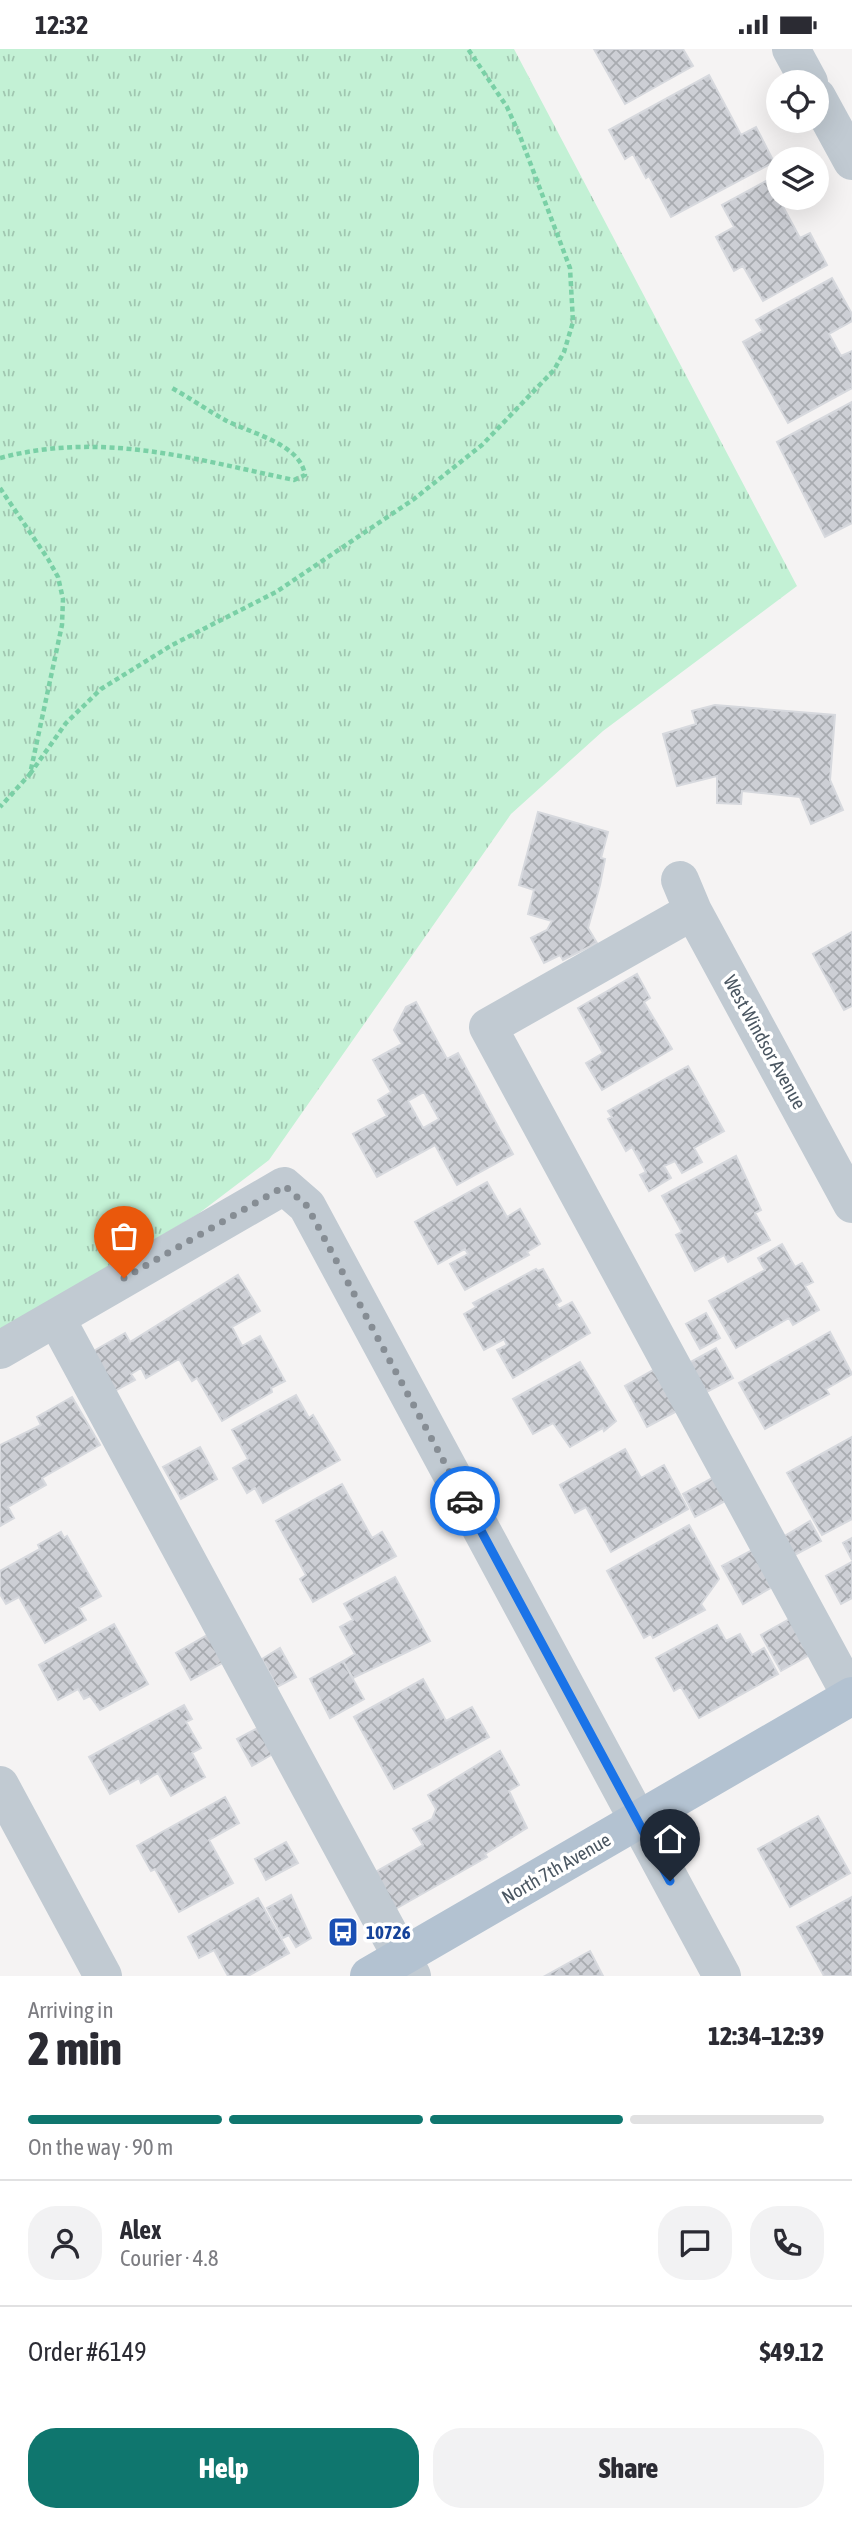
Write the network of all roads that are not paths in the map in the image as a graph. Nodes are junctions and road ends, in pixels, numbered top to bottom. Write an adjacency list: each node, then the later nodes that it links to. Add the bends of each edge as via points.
1 (791, 49): 2 (street)
2 (802, 70)
3 (829, 119): 4 (street)
4 (852, 161)
5 (852, 1203): 8 (street, West Windsor Avenue, via 687,895 488,1027)
6 (56, 1318): 7 (street); 10 (street, via 285,1186 307,1206); 11 (street)
7 (0, 1350)
8 (852, 1697): 10 (main road, North 7th Avenue)
9 (0, 1785): 12 (street)
10 (638, 1822): 11 (main road, North 7th Avenue); 14 (street)
11 (407, 1966): 13 (main road, North 7th Avenue)
12 (103, 1976)
13 (369, 1976)
14 (722, 1976)

